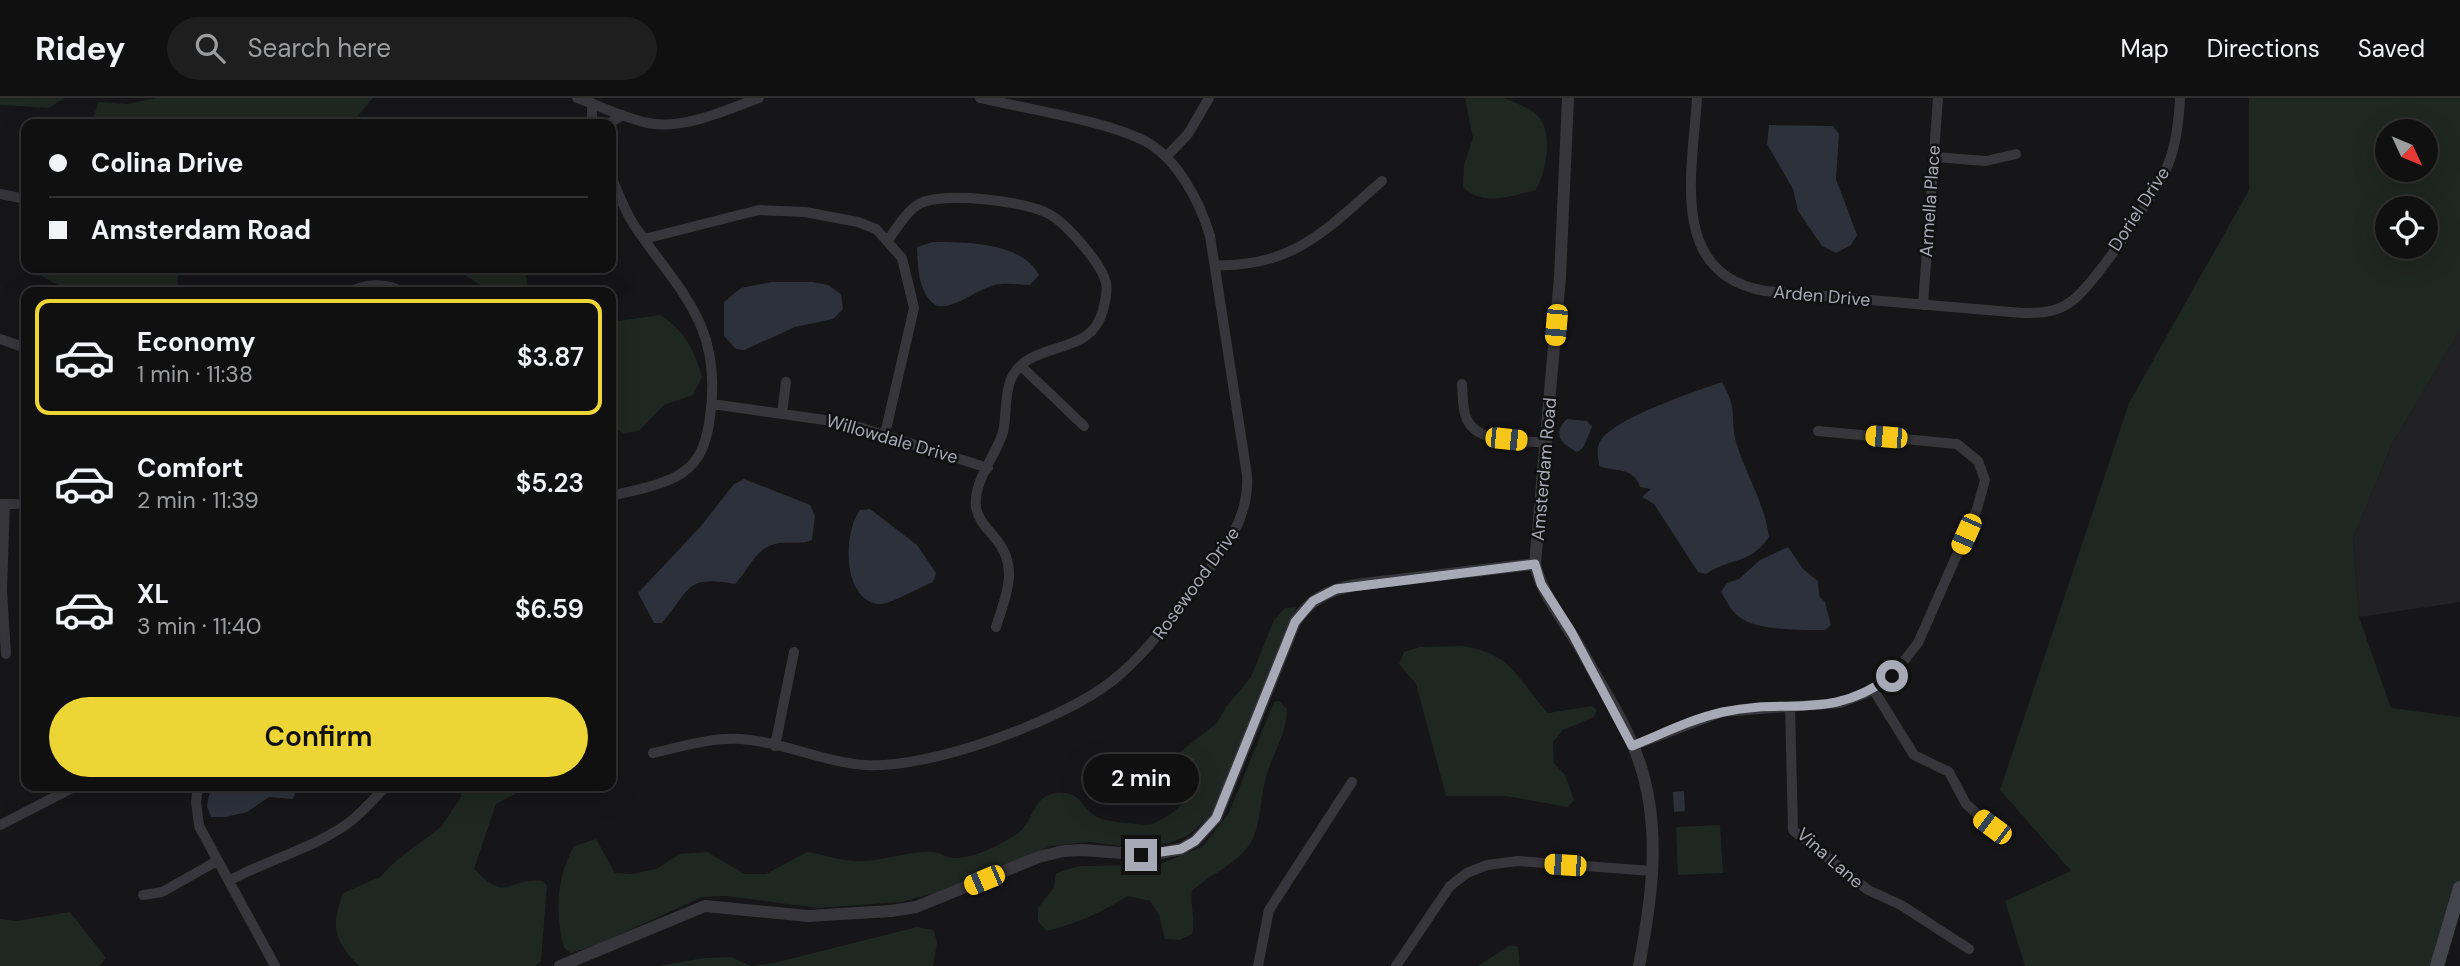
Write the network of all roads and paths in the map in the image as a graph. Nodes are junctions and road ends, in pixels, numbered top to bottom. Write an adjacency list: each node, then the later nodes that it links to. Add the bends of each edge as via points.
1 (577, 98): 9 (street)
2 (759, 98): 11 (street, via 679,124 648,123)
3 (981, 98): 10 (street, Rosewood Drive)
4 (1209, 98): 15 (street, via 1188,134)
5 (1567, 98): 38 (street, Amsterdam Road, via 1560,277)
6 (1697, 98): 27 (street, Arden Drive, via 1692,221 1699,243 1716,268 1753,289)
7 (1938, 98): 16 (street, Armella Place)
8 (2180, 98): 24 (street, Doriel Drive, via 2178,132 2169,165)
9 (592, 103): 11 (street); 12 (street)
10 (1025, 103): 15 (street, Rosewood Drive, via 1130,135)
11 (623, 115): 13 (street)
12 (592, 119)
13 (616, 119)
14 (2016, 154): 16 (street, via 1986,161)
15 (1166, 157): 23 (street, Rosewood Drive, via 1200,209)
16 (1934, 157): 27 (street, Armella Place)
17 (1382, 181): 23 (street, via 1306,246 1265,262)
18 (616, 187): 21 (street)
19 (0, 194): 20 (street)
20 (21, 198)
21 (644, 239): 22 (street, via 776,210 858,222); 33 (street, via 692,304 702,326 712,364)
22 (888, 240): 30 (street, via 912,209 935,198 1031,207 1066,227 1105,279 1100,320 1086,338 1031,357); 37 (street, via 907,269 914,308)
23 (1215, 265): 49 (street, Rosewood Drive, via 1248,489 1232,538 1155,640 1119,676 1079,703 937,759 867,766)
24 (2095, 275): 27 (street, Arden Drive, via 2072,302 2050,312)
25 (362, 287): 26 (street)
26 (390, 287)
27 (1923, 304)
28 (0, 339): 29 (street)
29 (21, 346)
30 (1021, 366): 35 (street); 39 (street, via 1011,380 1003,432)
31 (786, 382): 34 (street)
32 (1462, 384): 38 (street, via 1464,412 1475,431)
33 (712, 404): 34 (street, Willowdale Drive); 40 (street, via 708,436 693,464 673,478)
34 (782, 413): 37 (street, Willowdale Drive)
35 (1084, 426)
36 (1818, 431): 47 (street, via 1957,444 1978,461 1985,480 1978,509 1918,643 1892,676)
37 (886, 434): 39 (street, Willowdale Drive)
38 (1546, 443): 43 (street, Amsterdam Road)
39 (988, 468): 44 (street, via 976,494 976,506 982,522 1005,550 1011,571)
40 (616, 495)
41 (3, 504): 42 (street); 46 (street)
42 (21, 504)
43 (1535, 564): 50 (street, via 1541,584); 65 (street, Amsterdam Road, via 1355,585 1313,601 1295,622 1216,818 1181,849 1150,855 1063,851 945,897 891,911 808,916 705,906)
44 (996, 627)
45 (794, 652): 49 (street)
46 (6, 654)
47 (1872, 689): 48 (street, via 1828,705); 57 (street, via 1914,755 1950,772 1966,804)
48 (1790, 707): 50 (street, via 1722,712); 63 (street, Vina Lane, via 1793,830 1868,890 1901,905)
49 (775, 746): 51 (street, Rosewood Drive, via 728,739)
50 (1632, 746): 59 (street, via 1648,797)
51 (653, 753)
52 (1352, 782): 66 (street, via 1269,910)
53 (66, 791): 56 (street)
54 (197, 791): 58 (street, via 199,827)
55 (381, 791): 60 (street, via 337,830)
56 (0, 825)
57 (1992, 827)
58 (217, 861): 60 (street); 62 (street, via 162,891)
59 (1653, 871): 67 (street, via 1518,861 1476,869 1444,894); 68 (street)
60 (229, 881): 64 (street)
61 (2460, 888): 69 (main road)
62 (143, 895)
63 (1969, 949)
64 (275, 966)
65 (561, 966)
66 (1258, 966)
67 (1396, 966)
68 (1639, 966)
69 (2437, 966)

